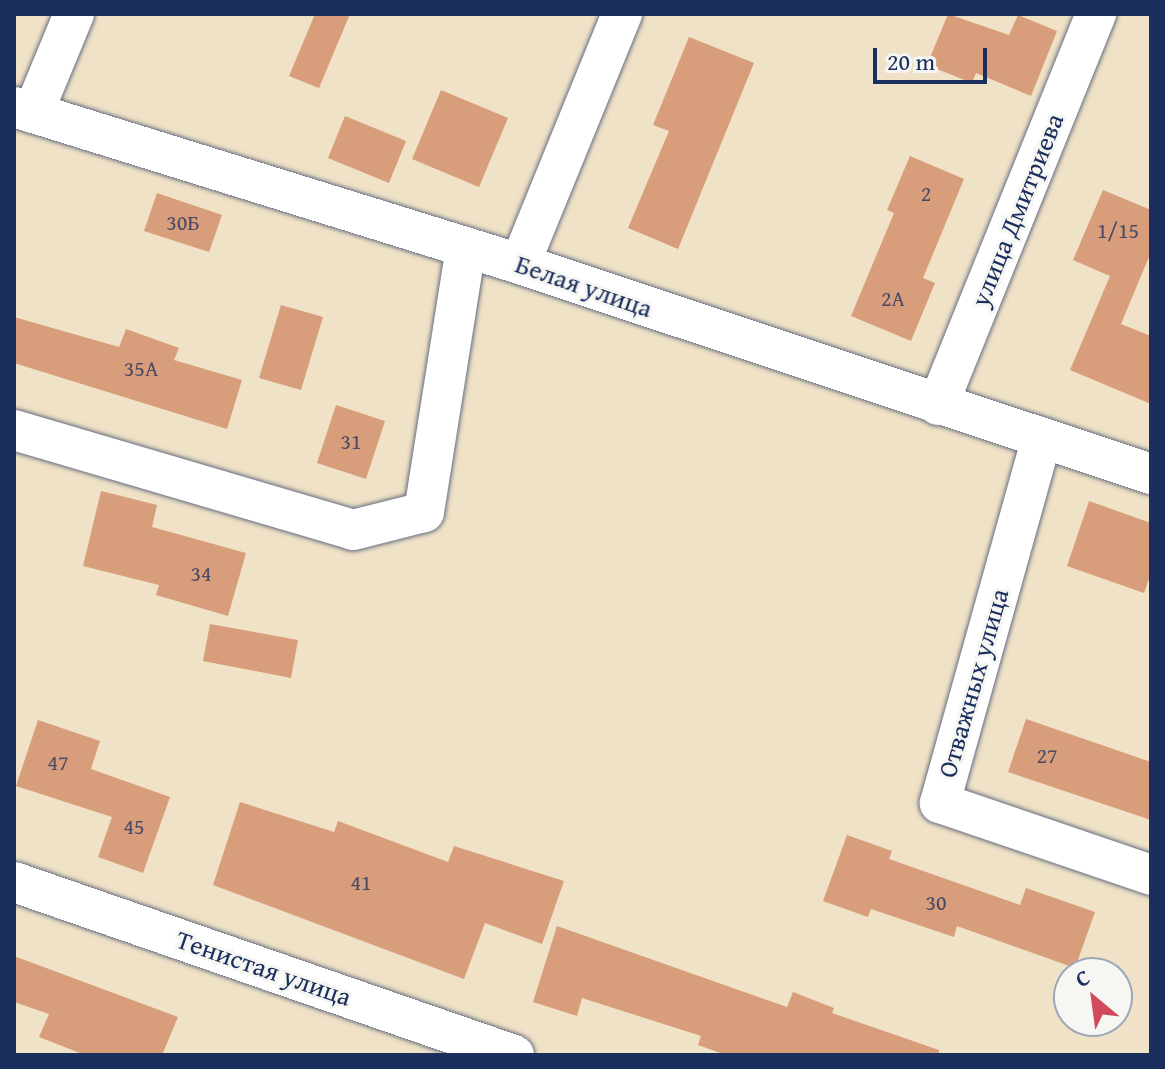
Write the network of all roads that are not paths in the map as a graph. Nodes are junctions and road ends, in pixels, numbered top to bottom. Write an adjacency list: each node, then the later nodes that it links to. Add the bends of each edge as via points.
1 (74, 14): 4 (street)
2 (622, 14): 6 (street)
3 (1096, 14): 7 (street, улица Дмитриева)
4 (23, 110): 5 (street, Белая улица)
5 (466, 247): 6 (street, Белая улица); 8 (street, via 424,512 353,530)
6 (520, 264): 7 (street, Белая улица)
7 (938, 405): 9 (street, Белая улица)
8 (14, 430)
9 (1041, 441): 10 (street, Белая улица); 11 (street, Отважных улица, via 940,803)
10 (1151, 474)
11 (1151, 875)
12 (14, 882): 13 (street, Тенистая улица)
13 (514, 1055)

